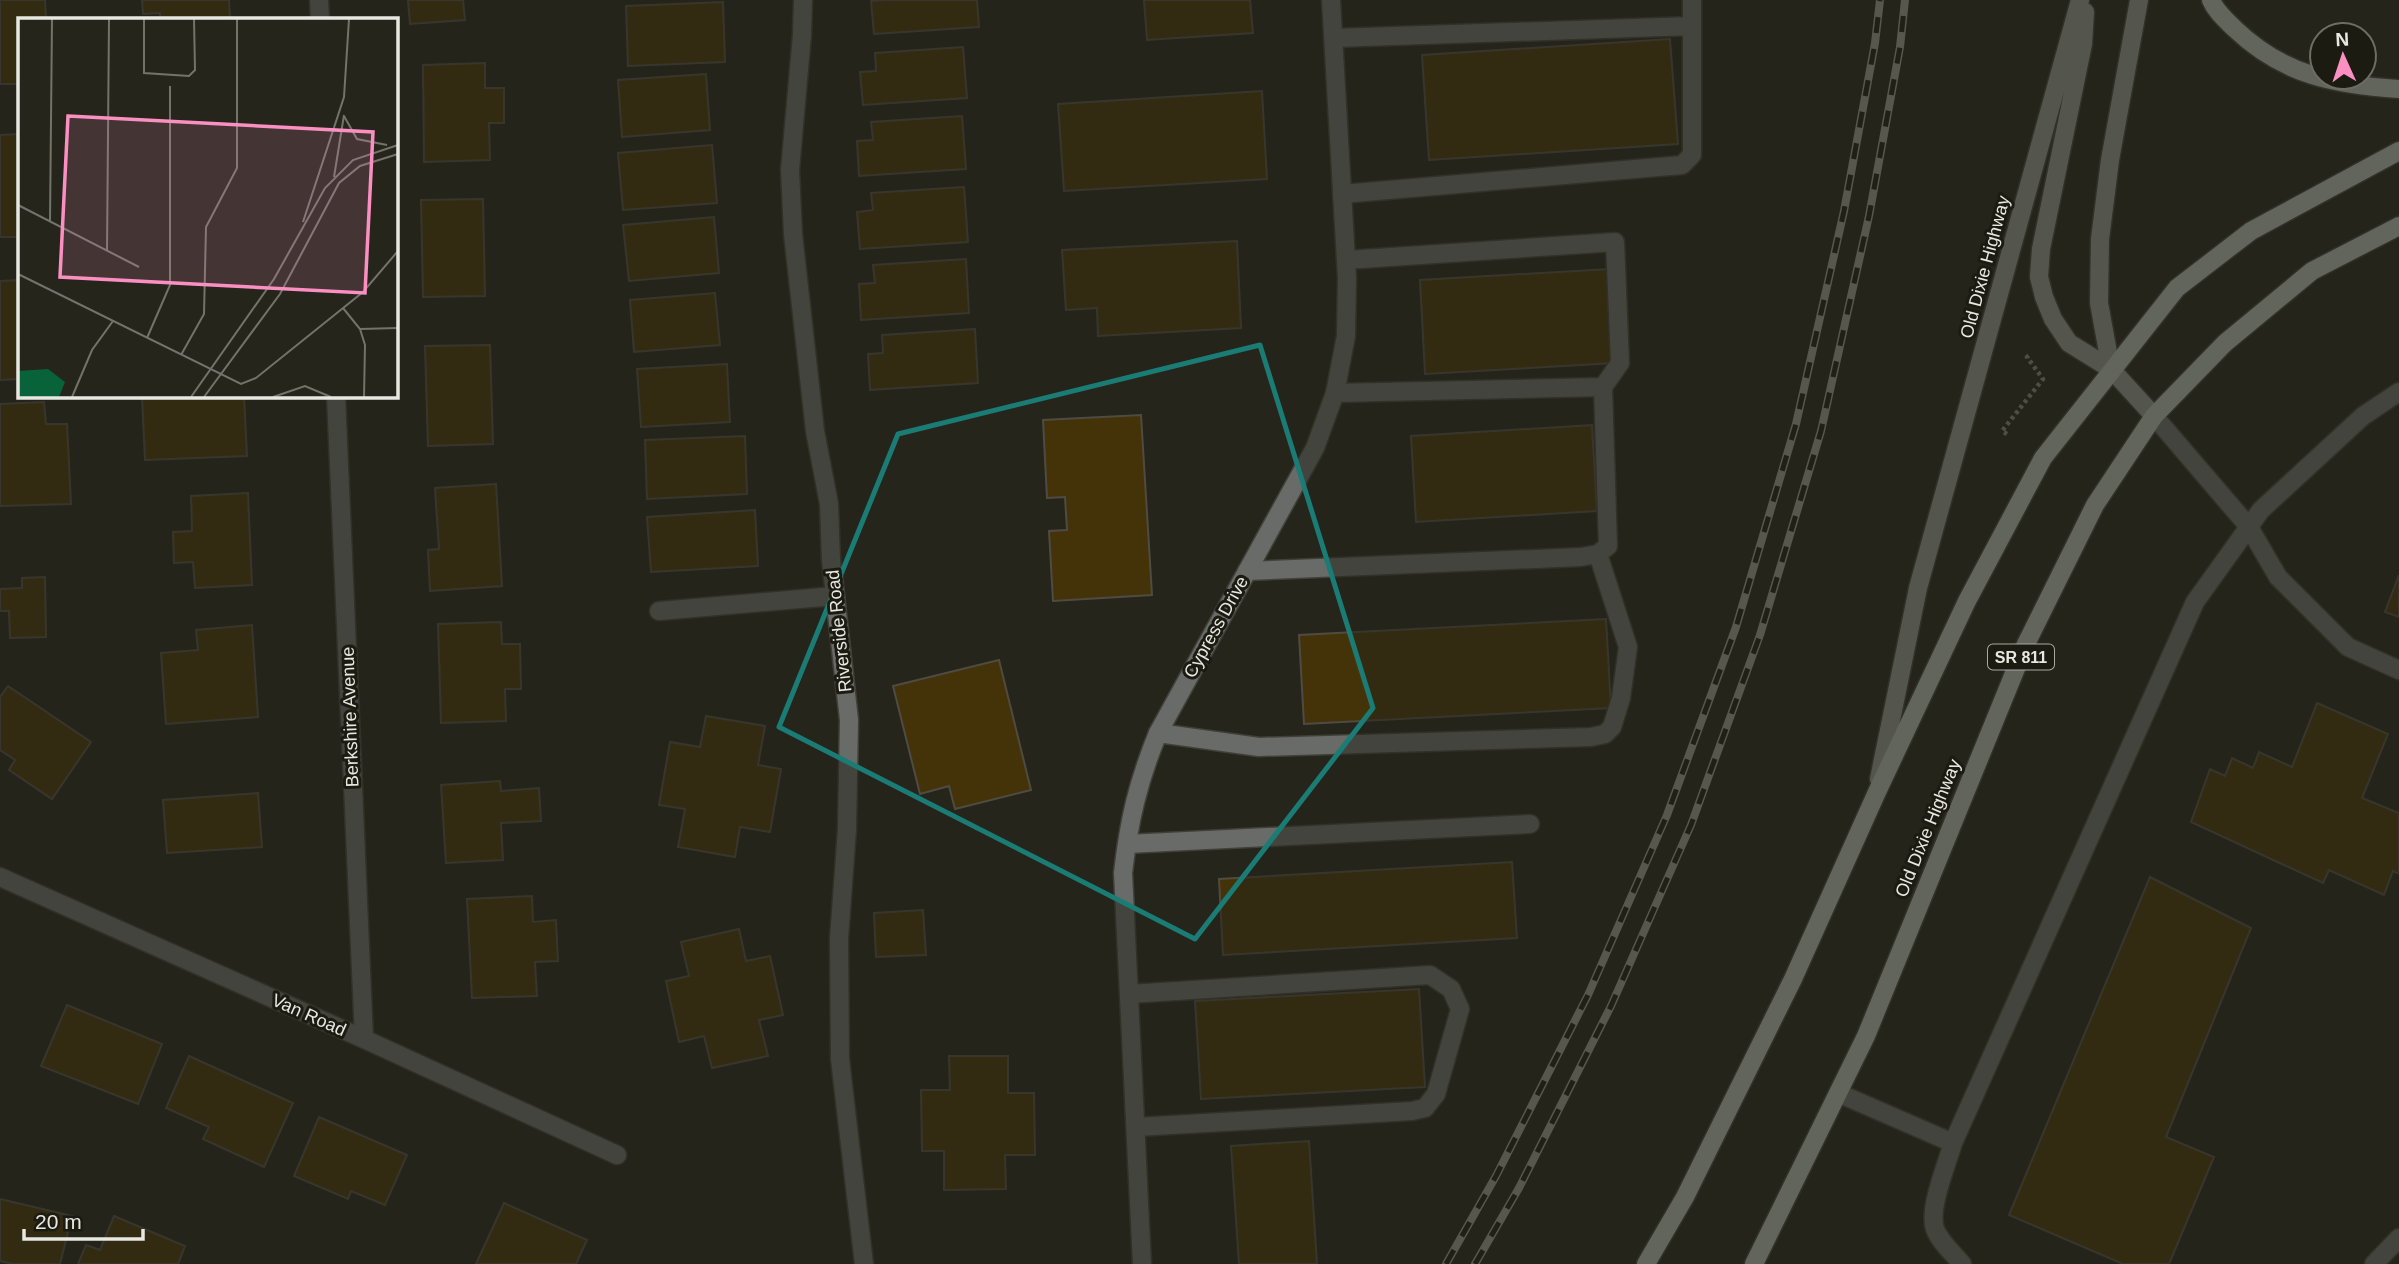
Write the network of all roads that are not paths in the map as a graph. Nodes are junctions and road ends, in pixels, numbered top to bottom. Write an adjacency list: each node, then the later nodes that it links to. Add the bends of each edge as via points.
1 (319, 0): 9 (street)
2 (803, 0): 26 (street, Riverside Road, via 790,170 793,234 815,431 829,505)
3 (1331, 0): 11 (street, Cypress Drive)
4 (1692, 0): 10 (street)
5 (2080, 0): 30 (street, Old Dixie Highway, via 1918,588)
6 (2086, 0): 17 (street, via 2083,44 2039,277 2053,319 2069,343)
7 (2138, 0): 17 (street, via 2099,239 2099,303)
8 (2211, 0): 12 (main road, via 2245,38 2279,61 2338,83)
9 (320, 18)
10 (1692, 26): 11 (street); 14 (street, via 1692,155 1682,165)
11 (1334, 38): 14 (street, Cypress Drive)
12 (2399, 89)
13 (2399, 151): 17 (main road, Old Dixie Highway, via 2251,231 2177,288)
14 (1342, 194): 16 (street, Cypress Drive)
15 (2398, 228): 22 (main road, Old Dixie Highway / SR 811, via 2312,271 2225,343)
16 (1346, 260): 18 (street, via 1615,242 1620,363); 20 (street, Cypress Drive, via 1346,337)
17 (2111, 369): 22 (street); 30 (main road, Old Dixie Highway, via 2043,458 1967,601)
18 (1603, 387): 20 (street); 24 (street, via 1608,546)
19 (2399, 392): 23 (street, via 2363,416 2261,510)
20 (1335, 393): 25 (street, Cypress Drive, via 1315,448)
21 (336, 397): 35 (street, Berkshire Avenue)
22 (2154, 416): 23 (street); 36 (main road, Old Dixie Highway / SR 811, via 2095,505 2026,643 1866,1036)
23 (2249, 527): 28 (street, via 2278,578 2324,625 2348,647); 38 (street, via 2195,602)
24 (1598, 554): 25 (street); 29 (street, via 1628,647 1621,698 1612,727 1605,734 1259,747)
25 (1247, 571): 29 (street, Cypress Drive)
26 (835, 596): 27 (street); 41 (street, Riverside Road, via 849,720 839,939 840,1059)
27 (659, 611)
28 (2399, 670)
29 (1158, 733): 32 (street, Cypress Drive, via 1130,815)
30 (1877, 792): 43 (main road, Old Dixie Highway, via 1793,979 1685,1197)
31 (1530, 824): 32 (street)
32 (1127, 844): 34 (street, Cypress Drive)
33 (0, 877): 35 (street, Van Road)
34 (1129, 994): 37 (street, Cypress Drive); 37 (street, via 1430,975 1451,989 1460,1009 1436,1094 1424,1108)
35 (364, 1039): 39 (street, Van Road)
36 (1838, 1093): 38 (street); 44 (main road, Old Dixie Highway / SR 811)
37 (1136, 1127): 42 (street, Cypress Drive)
38 (1953, 1143): 45 (street, via 1933,1212 1934,1227)
39 (617, 1156)
40 (2399, 1238): 46 (street)
41 (867, 1263)
42 (1142, 1264)
43 (1646, 1264)
44 (1754, 1264)
45 (1962, 1264)
46 (2374, 1264)

